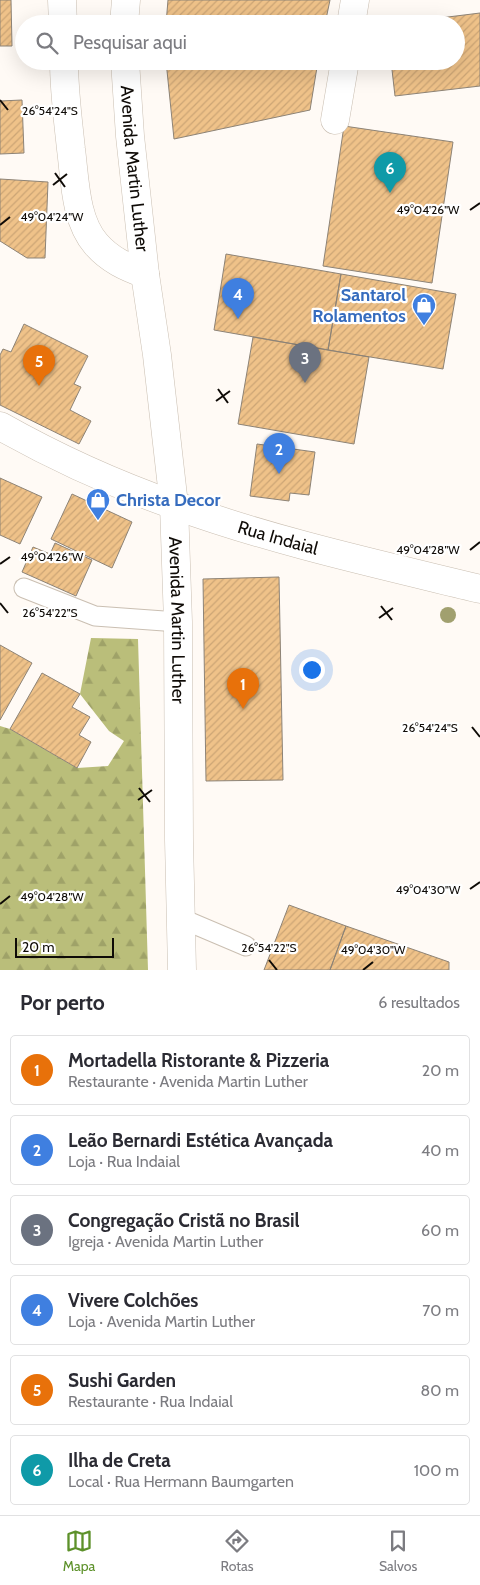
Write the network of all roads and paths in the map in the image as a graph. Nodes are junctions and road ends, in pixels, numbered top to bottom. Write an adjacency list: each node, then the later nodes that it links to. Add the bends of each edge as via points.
1 (62, 0): 4 (main road)
2 (126, 0): 5 (main road)
3 (355, 0): 6 (main road)
4 (63, 15)
5 (125, 15)
6 (352, 15)
7 (64, 70): 11 (main road, Avenida Martin Luther, via 76,194 83,221 95,243 110,258)
8 (126, 70): 11 (main road, Avenida Martin Luther)
9 (343, 70): 10 (main road)
10 (335, 120)
11 (145, 274): 13 (main road, Avenida Martin Luther)
12 (0, 426): 13 (main road, Rua Indaial, via 139,493)
13 (174, 505): 15 (main road, Rua Indaial, via 312,548); 16 (main road, Avenida Martin Luther)
14 (24, 588): 16 (lane, via 95,616)
15 (480, 590)
16 (178, 622): 17 (main road, Avenida Martin Luther)
17 (180, 918): 18 (lane); 19 (main road, Avenida Martin Luther)
18 (246, 946)
19 (182, 970)

